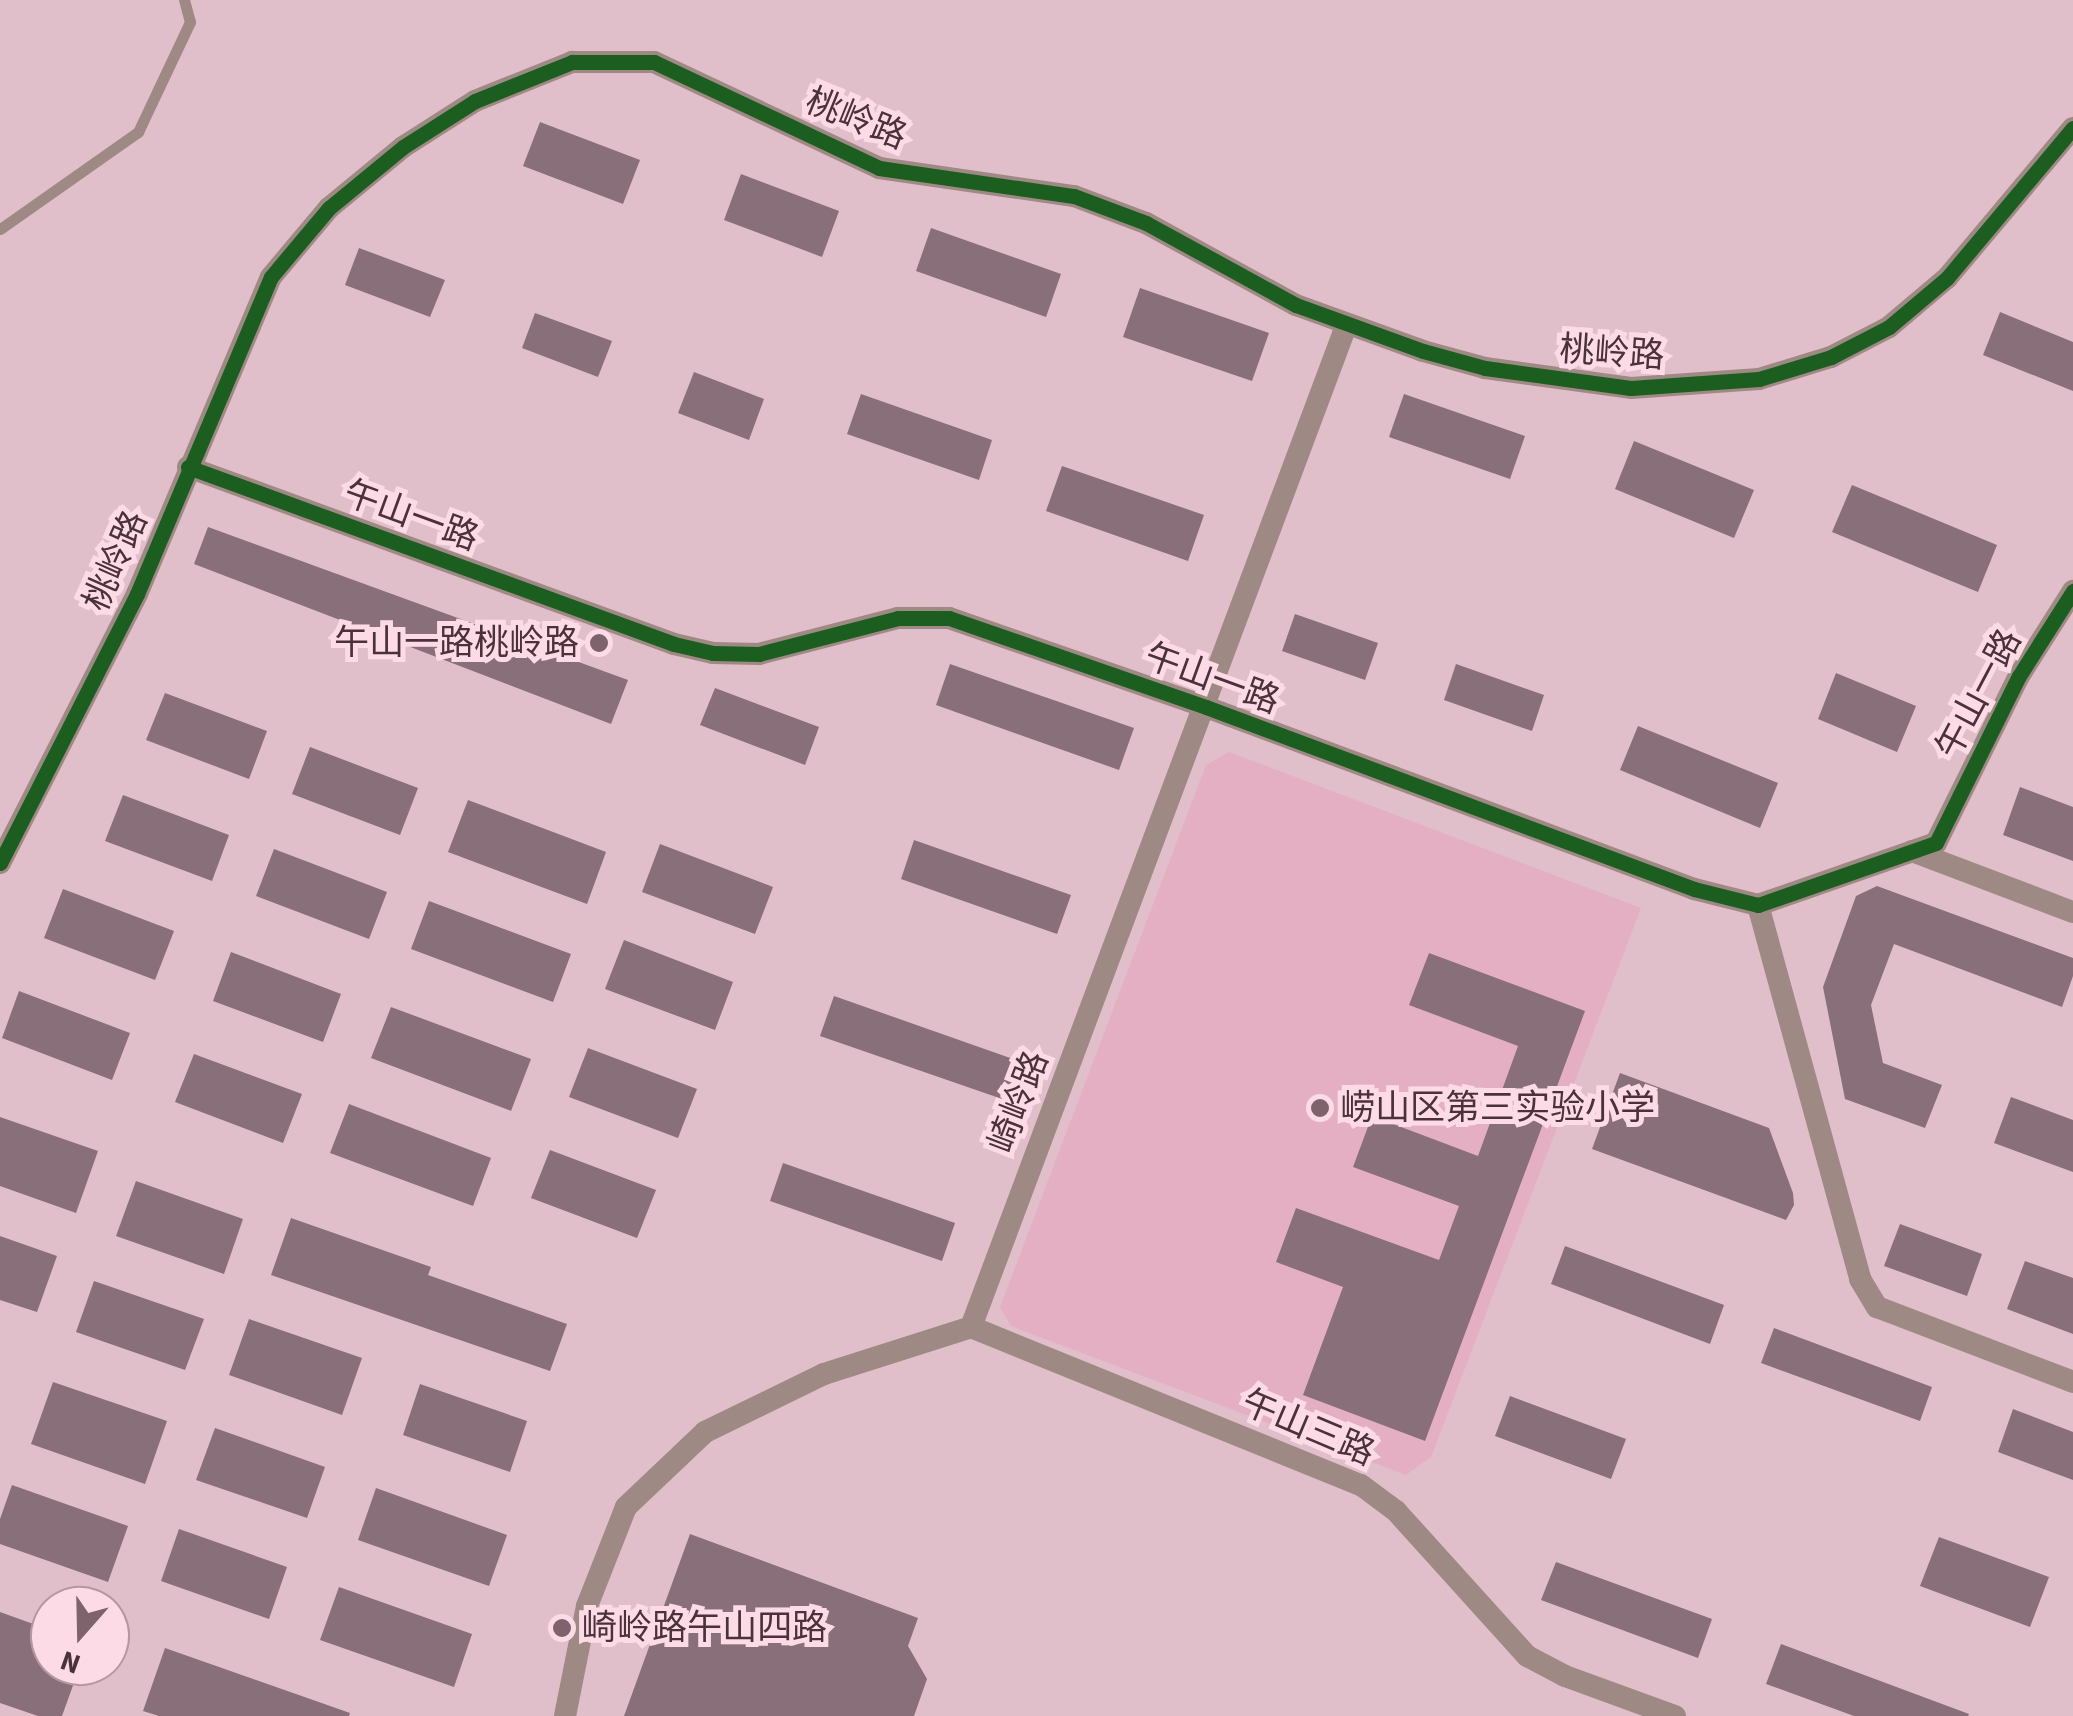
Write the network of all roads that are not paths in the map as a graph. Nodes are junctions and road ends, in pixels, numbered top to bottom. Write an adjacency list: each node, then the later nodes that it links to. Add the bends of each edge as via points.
1 (184, 0): 3 (lane, via 190,22 138,132)
2 (2073, 128): 4 (street, 桃岭路, via 1947,278 1888,327 1831,357 1759,380 1631,388 1555,380 1484,368)
3 (0, 229)
4 (1346, 326): 5 (street, 桃岭路, via 1146,222 1074,196 879,168 654,62 572,62 475,101 403,147 330,208 271,277); 7 (street, 崎岭路)
5 (188, 467): 7 (street, 午山一路, via 674,644 759,654 898,618 949,618); 9 (street, 桃岭路, via 137,594)
6 (2073, 591): 8 (street, 午山一路, via 2020,676 1936,843)
7 (1206, 707): 10 (street, 午山一路, via 1694,890); 12 (street, 崎岭路)
8 (1912, 851): 10 (street, 午山一路); 11 (street)
9 (0, 863)
10 (1758, 905): 13 (street, via 1860,1280 1877,1307)
11 (2073, 912)
12 (971, 1327): 14 (street, via 807,1382 705,1432 652,1482 626,1508 587,1606); 15 (street, 午山三路, via 1361,1485 1396,1511 1527,1656)
13 (2073, 1382)
14 (565, 1716)
15 (1675, 1716)

